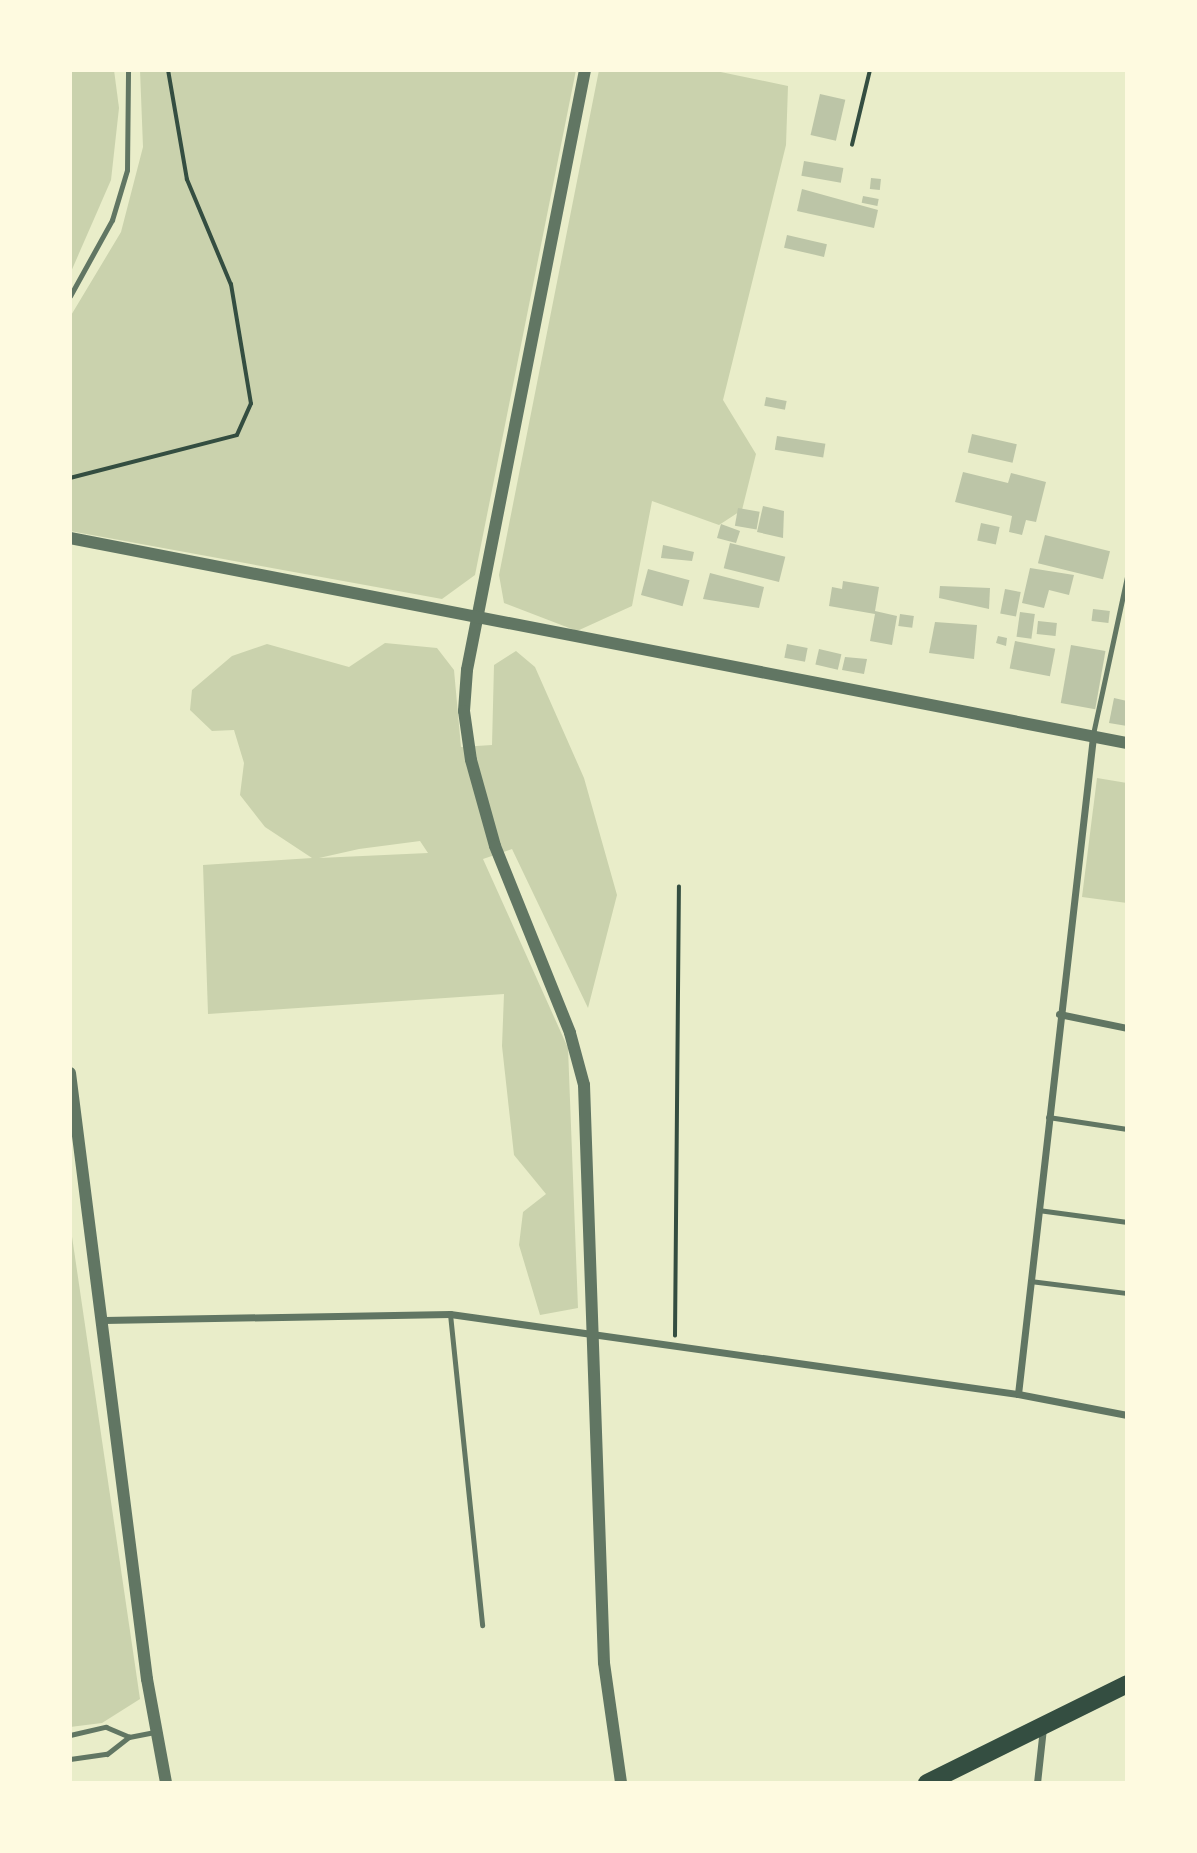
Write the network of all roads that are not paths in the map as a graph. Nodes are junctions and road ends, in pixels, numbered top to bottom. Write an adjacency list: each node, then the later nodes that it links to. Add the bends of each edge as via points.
1 (128, 70): 3 (lane, via 132,110 124,181 100,246)
2 (585, 70): 6 (street)
3 (70, 296)
4 (70, 538): 6 (street)
5 (1127, 577): 7 (lane)
6 (478, 618): 7 (street); 20 (street, via 464,711 471,760 495,846 570,1033 584,1085)
7 (1093, 737): 8 (street); 9 (street)
8 (1127, 743)
9 (1059, 1014): 10 (street); 12 (street)
10 (1127, 1028)
11 (70, 1073): 19 (street)
12 (1048, 1117): 13 (lane); 14 (street)
13 (1127, 1129)
14 (1038, 1210): 15 (lane); 16 (street)
15 (1127, 1222)
16 (1030, 1281): 17 (lane); 21 (street)
17 (1127, 1293)
18 (450, 1314): 19 (street); 20 (street); 23 (lane)
19 (104, 1321): 26 (street)
20 (594, 1334): 21 (street); 31 (street, via 604,1663)
21 (1018, 1394): 22 (street)
22 (1127, 1415)
23 (482, 1625)
24 (1127, 1684): 25 (main road)
25 (1044, 1721): 32 (main road); 33 (street)
26 (156, 1731): 28 (lane); 30 (street)
27 (70, 1735): 28 (lane, via 106,1727)
28 (130, 1737): 29 (lane, via 107,1754)
29 (70, 1759)
30 (166, 1783)
31 (621, 1783)
32 (927, 1783)
33 (1037, 1783)

